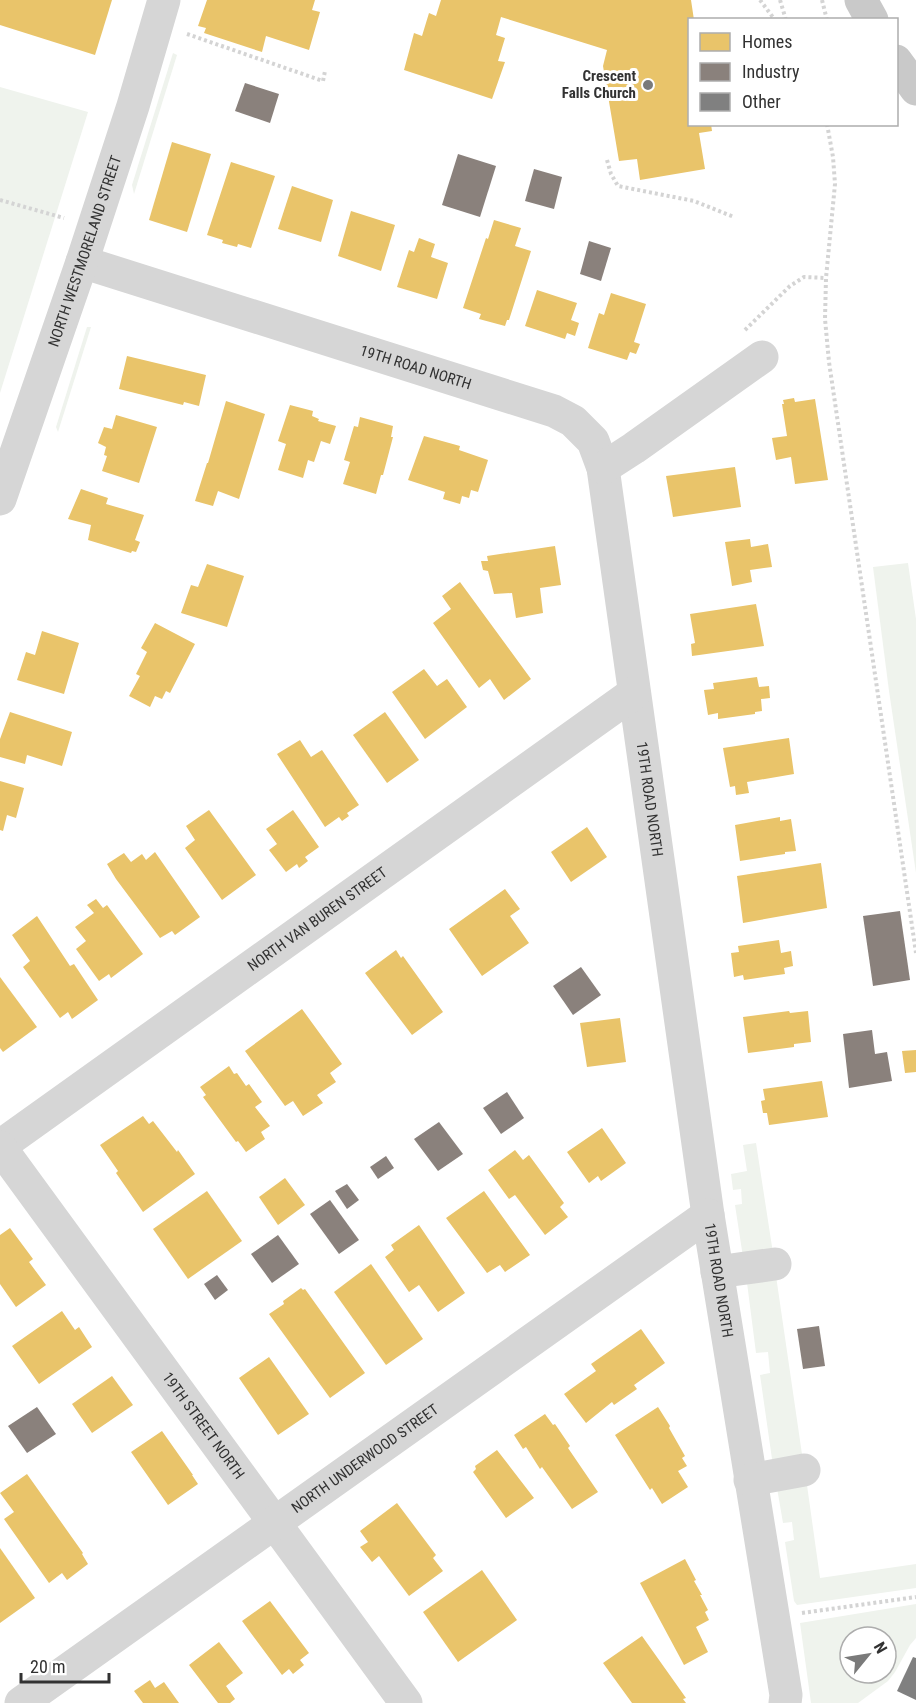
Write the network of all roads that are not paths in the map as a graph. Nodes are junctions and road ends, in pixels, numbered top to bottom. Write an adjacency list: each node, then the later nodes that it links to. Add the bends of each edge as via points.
1 (165, 0): 4 (street, NORTH WESTMORELAND STREET)
2 (898, 62): 3 (main road)
3 (916, 89)
4 (82, 262): 6 (street, 19TH ROAD NORTH, via 554,411 573,421 593,441); 7 (street, NORTH WESTMORELAND STREET)
5 (762, 357): 6 (street)
6 (603, 468): 8 (street, 19TH ROAD NORTH)
7 (0, 499)
8 (634, 693): 9 (street, NORTH VAN BUREN STREET); 10 (street, 19TH ROAD NORTH)
9 (0, 1147): 15 (street, 19TH STREET NORTH)
10 (708, 1215): 12 (street, 19TH ROAD NORTH); 15 (street, NORTH UNDERWOOD STREET)
11 (775, 1264): 12 (street)
12 (717, 1272): 14 (street, 19TH ROAD NORTH)
13 (804, 1470): 14 (street)
14 (750, 1480): 16 (street, 19TH ROAD NORTH)
15 (275, 1523): 17 (street, NORTH UNDERWOOD STREET); 18 (street, 19TH STREET NORTH)
16 (785, 1699)
17 (21, 1703)
18 (406, 1703)

